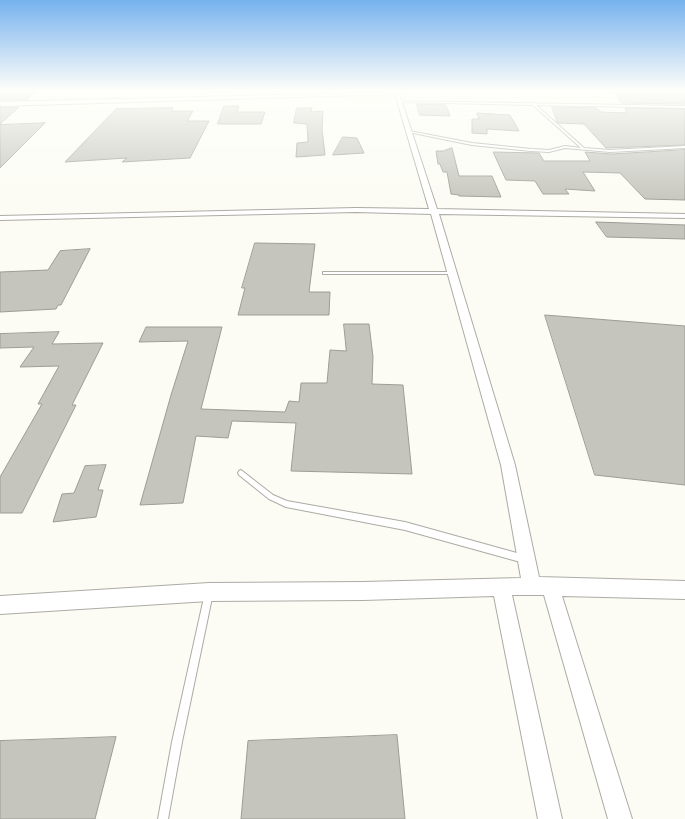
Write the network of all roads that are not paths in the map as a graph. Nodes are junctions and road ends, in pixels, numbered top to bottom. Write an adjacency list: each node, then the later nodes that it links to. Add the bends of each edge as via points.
1 (409, 128): 3 (street)
2 (561, 128): 5 (lane)
3 (410, 132): 5 (lane, via 472,144 531,150); 6 (street)
4 (685, 147): 5 (lane, via 610,151)
5 (583, 148)
6 (434, 211): 7 (street); 8 (street, via 356,210); 10 (street)
7 (685, 216)
8 (0, 218)
9 (325, 273): 10 (lane)
10 (453, 274): 12 (street, via 508,465)
11 (241, 473): 12 (lane, via 271,497 286,504 405,526)
12 (526, 559): 14 (street)
13 (501, 586): 14 (street); 16 (street, via 363,591); 19 (street)
14 (541, 586): 15 (street); 20 (street)
15 (685, 590)
16 (209, 592): 17 (street); 18 (lane)
17 (0, 605)
18 (163, 819)
19 (550, 819)
20 (620, 819)

